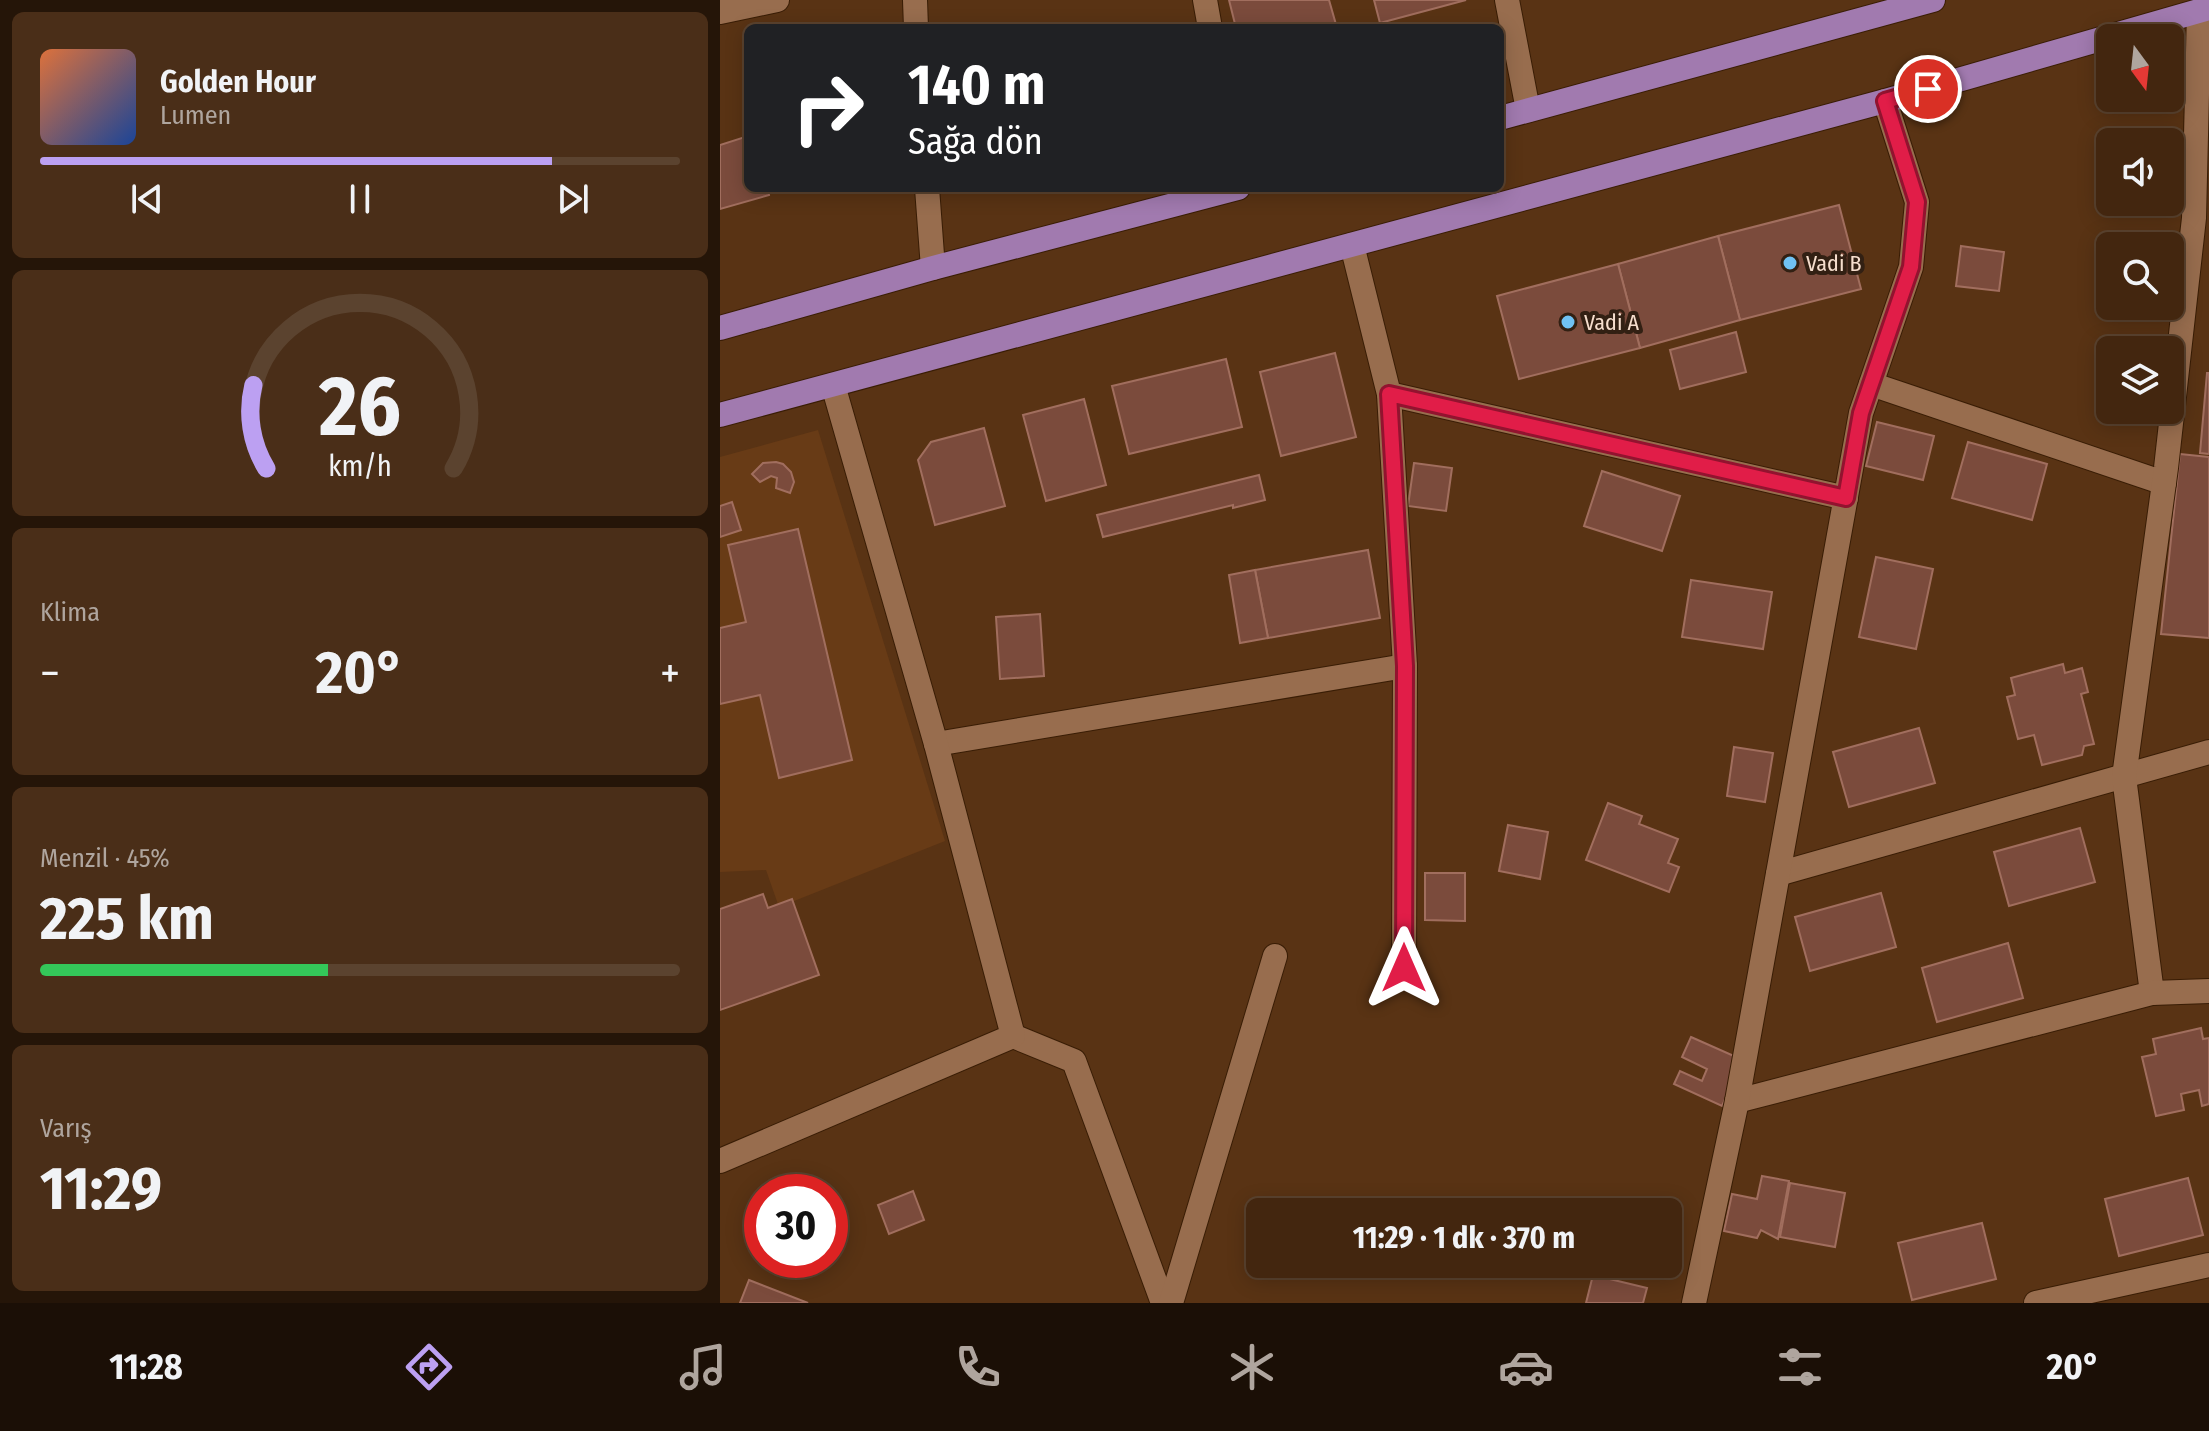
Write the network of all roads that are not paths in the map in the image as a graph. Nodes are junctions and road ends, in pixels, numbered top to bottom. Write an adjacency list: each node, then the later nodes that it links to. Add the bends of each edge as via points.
1 (777, 0): 7 (street)
2 (915, 0): 8 (street)
3 (1205, 0): 9 (street)
4 (1507, 0): 11 (street)
5 (1933, 0): 11 (main road)
6 (2204, 9): 10 (main road); 15 (street)
7 (720, 12)
8 (916, 24)
9 (1209, 24)
10 (1885, 101): 16 (main road); 19 (street, via 1917,202 1911,267)
11 (1528, 110): 12 (main road)
12 (1504, 117)
13 (927, 192): 17 (street)
14 (1222, 192): 17 (main road)
15 (2202, 220): 23 (street)
16 (1352, 245): 20 (main road); 21 (street)
17 (933, 268): 18 (main road)
18 (720, 328)
19 (1871, 384): 23 (street); 24 (street)
20 (833, 385): 22 (main road); 26 (street)
21 (1389, 394): 24 (street); 25 (street)
22 (720, 415)
23 (2164, 483): 28 (street)
24 (1846, 498): 29 (street)
25 (1405, 666): 26 (street); 31 (street)
26 (936, 744): 34 (street)
27 (2209, 752): 28 (street)
28 (2124, 777): 29 (street); 33 (street)
29 (1778, 874): 35 (street)
30 (1275, 956): 39 (street)
31 (1404, 968)
32 (2209, 991): 33 (street)
33 (2152, 993): 35 (street)
34 (1013, 1036): 36 (street); 38 (street, via 1074,1061)
35 (1737, 1101): 40 (street)
36 (720, 1161)
37 (2209, 1265): 41 (street)
38 (1163, 1303)
39 (1171, 1303)
40 (1694, 1303)
41 (2036, 1303)

